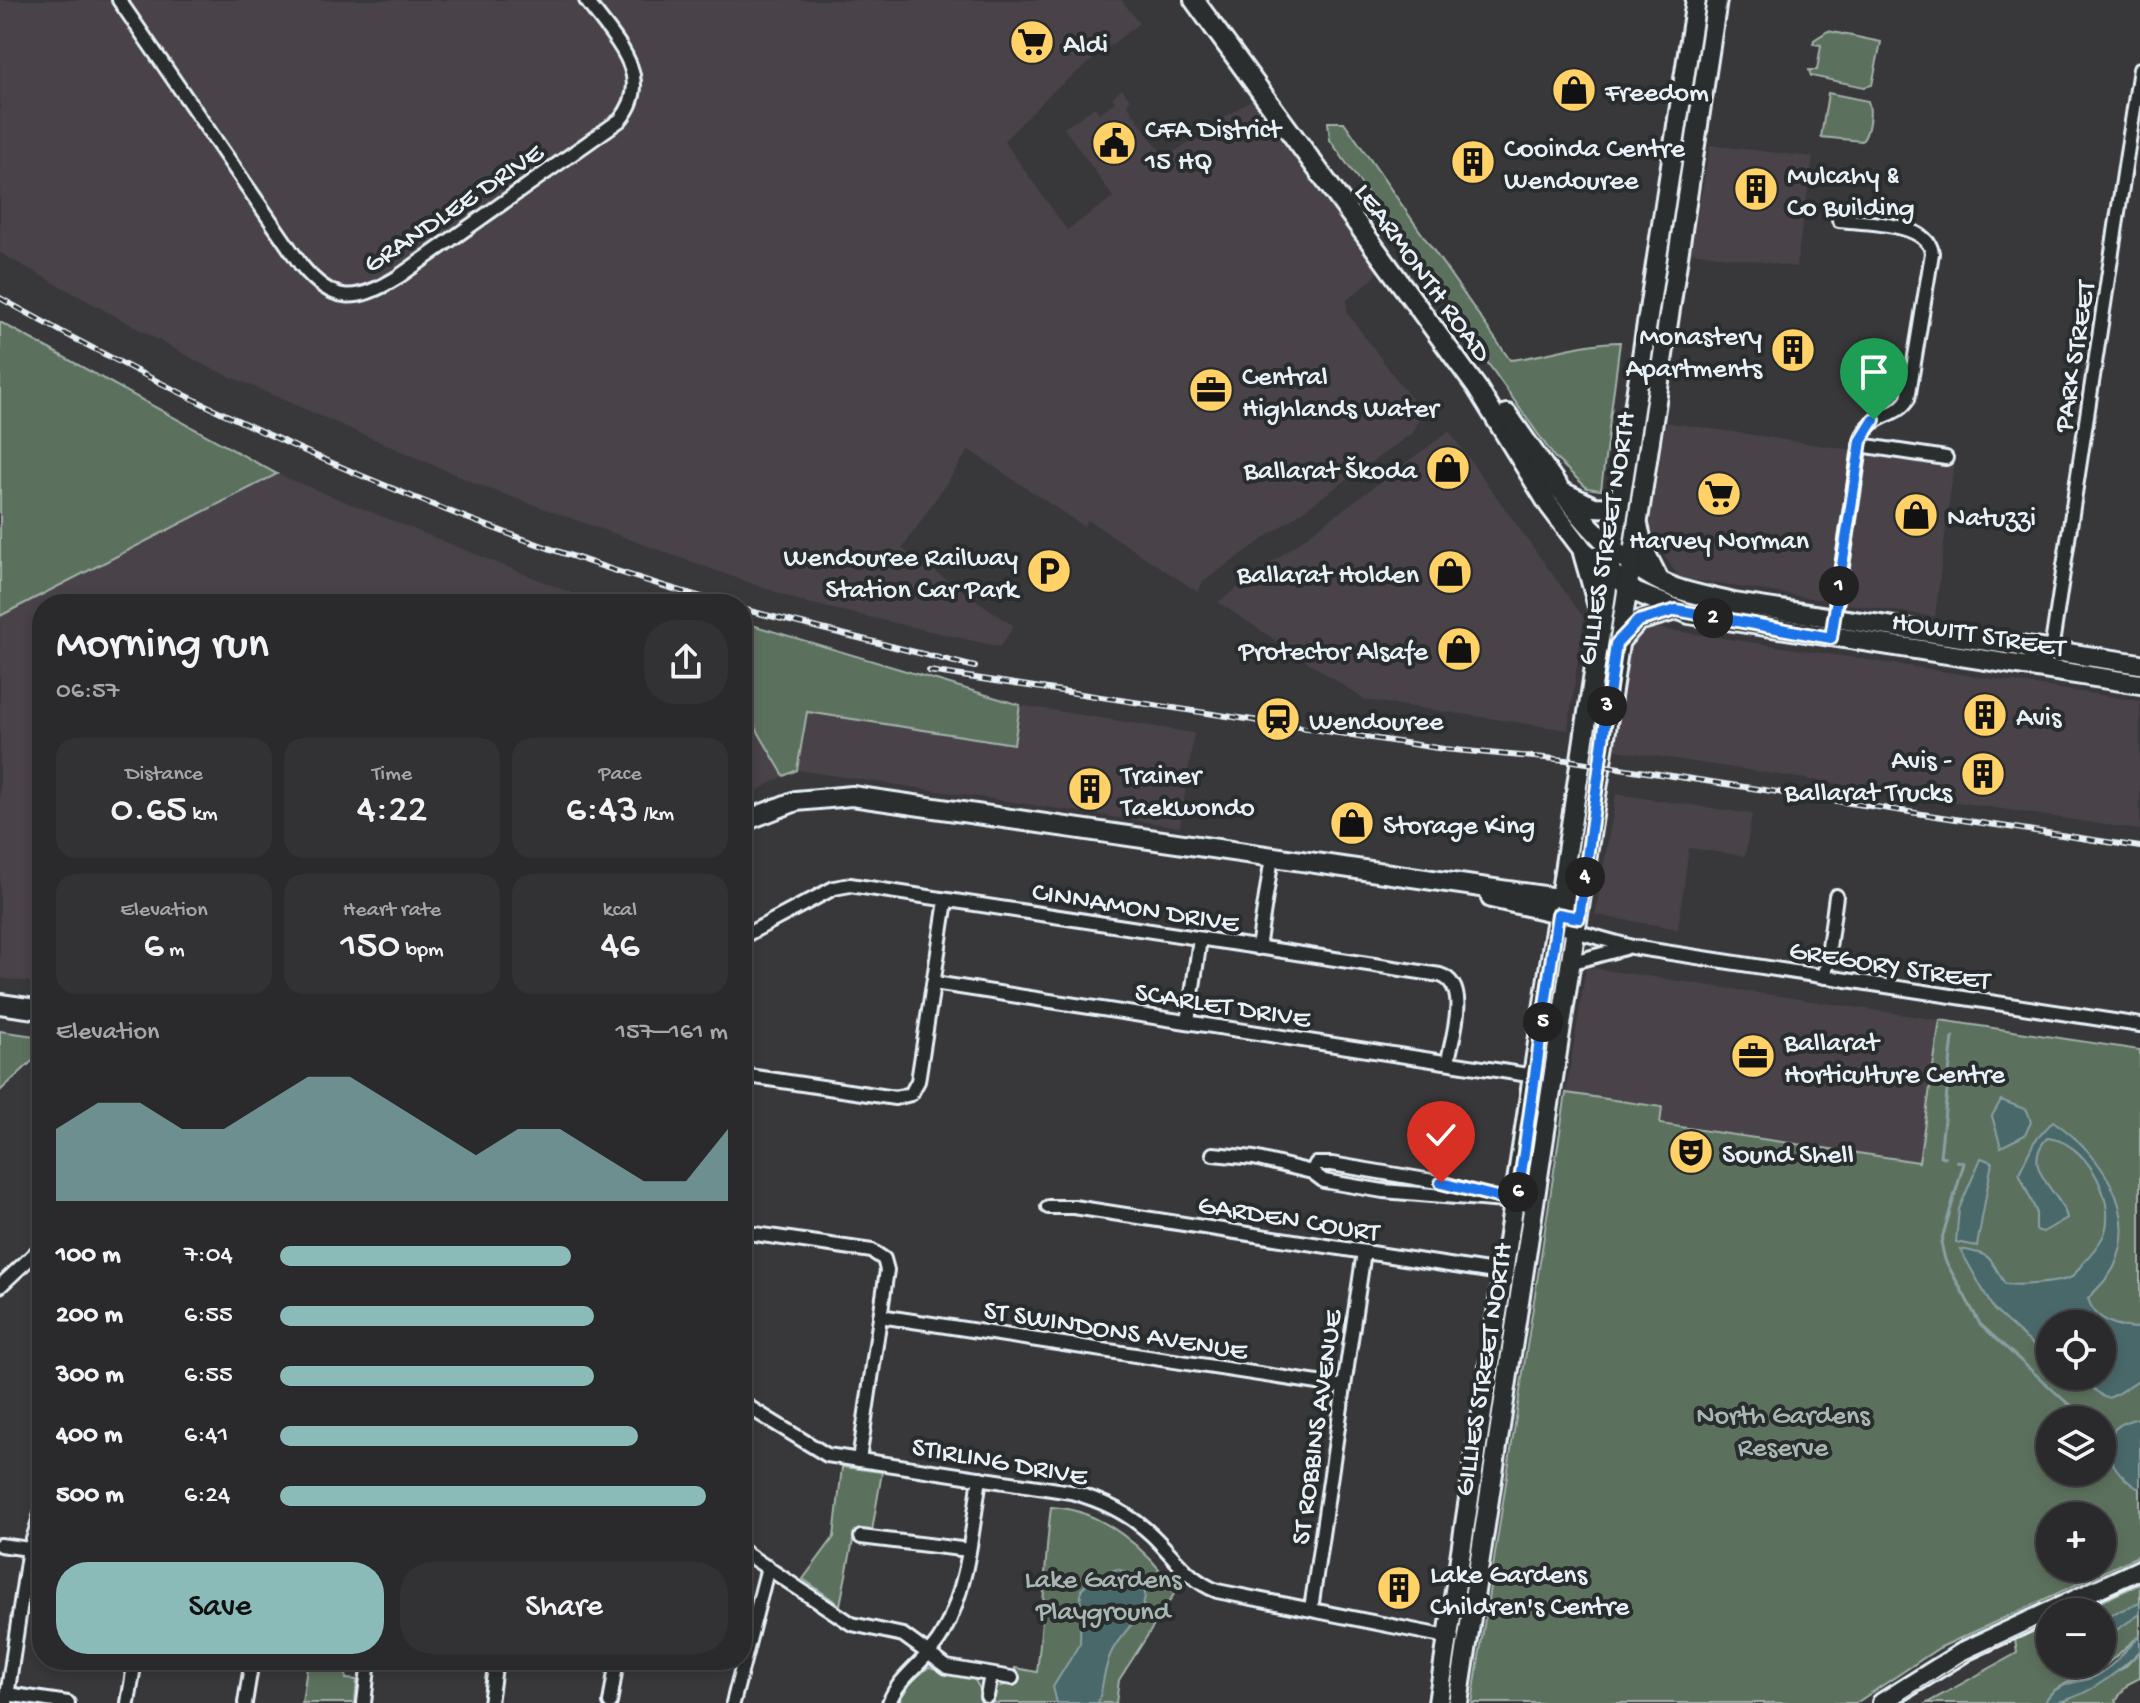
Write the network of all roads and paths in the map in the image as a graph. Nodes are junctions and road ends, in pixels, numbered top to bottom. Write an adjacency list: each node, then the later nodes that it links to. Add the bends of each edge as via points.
1 (119, 0): 2 (street, GRANDLEE DRIVE, via 301,265 329,293 350,296 377,290 398,277 620,120 635,86 629,61)
2 (586, 0)
3 (1194, 0): 8 (main road, LEARMONTH ROAD)
4 (1208, 0): 8 (main road, LEARMONTH ROAD)
5 (1696, 0): 14 (main road, GILLIES STREET NORTH)
6 (1717, 0): 14 (main road, GILLIES STREET NORTH)
7 (2140, 69): 25 (street, PARK STREET)
8 (1272, 99): 10 (main road, LEARMONTH ROAD)
9 (1839, 220): 11 (street, via 1918,232 1932,251 1908,399 1870,424)
10 (1401, 278): 13 (main road, LEARMONTH ROAD); 15 (main road, LEARMONTH ROAD)
11 (1860, 445): 12 (street); 20 (street)
12 (1946, 458)
13 (1564, 493): 14 (main road, via 1594,507); 16 (main road, LEARMONTH ROAD)
14 (1628, 511): 16 (main road, GILLIES STREET NORTH); 18 (main road)
15 (1583, 550): 17 (main road, LEARMONTH ROAD); 21 (main road)
16 (1621, 556): 17 (main road, GILLIES STREET NORTH); 18 (main road, HOWITT STREET)
17 (1618, 580): 19 (main road, HOWITT STREET); 21 (main road, GILLIES STREET NORTH); 24 (main road, GILLIES STREET NORTH)
18 (1659, 580): 20 (main road, HOWITT STREET, via 1734,603)
19 (1676, 610): 22 (main road, HOWITT STREET); 24 (main road, via 1638,621)
20 (1834, 619): 22 (main road); 23 (main road, HOWITT STREET)
21 (1603, 621): 33 (main road, GILLIES STREET NORTH)
22 (1831, 638): 26 (main road, HOWITT STREET)
23 (1996, 643): 25 (main road, HOWITT STREET); 26 (main road)
24 (1616, 644): 34 (main road, GILLIES STREET NORTH)
25 (2051, 651): 27 (main road, HOWITT STREET)
26 (1993, 663): 28 (main road, HOWITT STREET)
27 (2140, 664)
28 (2140, 684)
29 (752, 818): 30 (main road, via 796,801 852,796)
30 (1272, 857): 33 (main road, via 1403,877); 38 (street)
31 (1836, 896): 40 (street)
32 (946, 901): 35 (street, CINNAMON DRIVE, via 842,886); 36 (street, CINNAMON DRIVE); 41 (street)
33 (1558, 913): 34 (main road); 46 (main road, GILLIES STREET NORTH)
34 (1579, 917): 37 (street, GREGORY STREET); 39 (main road, GILLIES STREET NORTH)
35 (752, 932)
36 (1200, 939): 38 (street, CINNAMON DRIVE); 44 (street)
37 (1632, 947): 39 (street, GREGORY STREET); 40 (street, GREGORY STREET)
38 (1258, 948): 47 (street, CINNAMON DRIVE, via 1448,978 1458,995)
39 (1573, 962): 63 (main road, GILLIES STREET NORTH)
40 (1825, 977): 45 (street, GREGORY STREET)
41 (934, 983): 44 (street, SCARLET DRIVE); 50 (street, via 918,1084 907,1096)
42 (0, 1004): 43 (main road)
43 (32, 1009)
44 (1188, 1022): 47 (street, SCARLET DRIVE)
45 (2140, 1025)
46 (1538, 1055): 48 (street, via 1522,1067); 49 (main road, GILLIES STREET NORTH)
47 (1448, 1061): 48 (street, SCARLET DRIVE)
48 (1505, 1070): 49 (street, SCARLET DRIVE)
49 (1535, 1076): 58 (main road, GILLIES STREET NORTH)
50 (752, 1077)
51 (1213, 1154): 53 (street)
52 (1332, 1164): 53 (street, via 1316,1164); 54 (street); 55 (street)
53 (1312, 1172): 55 (street)
54 (1387, 1172): 56 (street); 57 (street)
55 (1329, 1182): 56 (street)
56 (1383, 1191): 57 (street)
57 (1493, 1198): 58 (street)
58 (1517, 1202): 63 (main road, GILLIES STREET NORTH)
59 (1048, 1207): 61 (street, GARDEN COURT)
60 (752, 1234): 65 (street, via 883,1257 887,1268)
61 (1364, 1252): 63 (street, GARDEN COURT); 66 (street, ST ROBBINS AVENUE)
62 (32, 1256): 64 (street)
63 (1514, 1275): 80 (main road, GILLIES STREET NORTH)
64 (0, 1286)
65 (880, 1316): 66 (street, ST SWINDONS AVENUE); 68 (street)
66 (1344, 1387): 78 (street, ST ROBBINS AVENUE)
67 (752, 1409): 68 (street, STIRLING DRIVE, via 816,1450)
68 (859, 1460): 69 (street, STIRLING DRIVE)
69 (980, 1478): 74 (street); 78 (street, STIRLING DRIVE, via 1100,1501 1142,1526 1200,1584)
70 (861, 1537): 74 (street)
71 (32, 1540): 73 (street)
72 (0, 1545): 73 (street)
73 (29, 1549): 91 (street)
74 (969, 1550): 81 (street, via 948,1622)
75 (752, 1557): 76 (street)
76 (768, 1567): 79 (street); 81 (street, via 848,1622 903,1635)
77 (2140, 1570): 102 (main road, via 1967,1650)
78 (1311, 1609): 80 (street, STIRLING DRIVE)
79 (752, 1629)
80 (1458, 1639): 100 (main road, GILLIES STREET NORTH); 101 (main road, GILLIES STREET NORTH)
81 (928, 1654): 88 (street, via 945,1667); 99 (street, via 898,1684)
82 (133, 1670): 93 (street)
83 (250, 1670): 94 (street)
84 (368, 1670): 95 (street)
85 (495, 1670): 96 (street)
86 (615, 1670): 97 (street)
87 (741, 1670): 98 (street)
88 (991, 1675): 89 (street); 90 (street)
89 (1012, 1678)
90 (987, 1696)
91 (6, 1698): 92 (street)
92 (68, 1703)
93 (128, 1703)
94 (245, 1703)
95 (364, 1703)
96 (490, 1703)
97 (610, 1703)
98 (733, 1703)
99 (889, 1703)
100 (1438, 1703)
101 (1458, 1703)
102 (1882, 1703)

